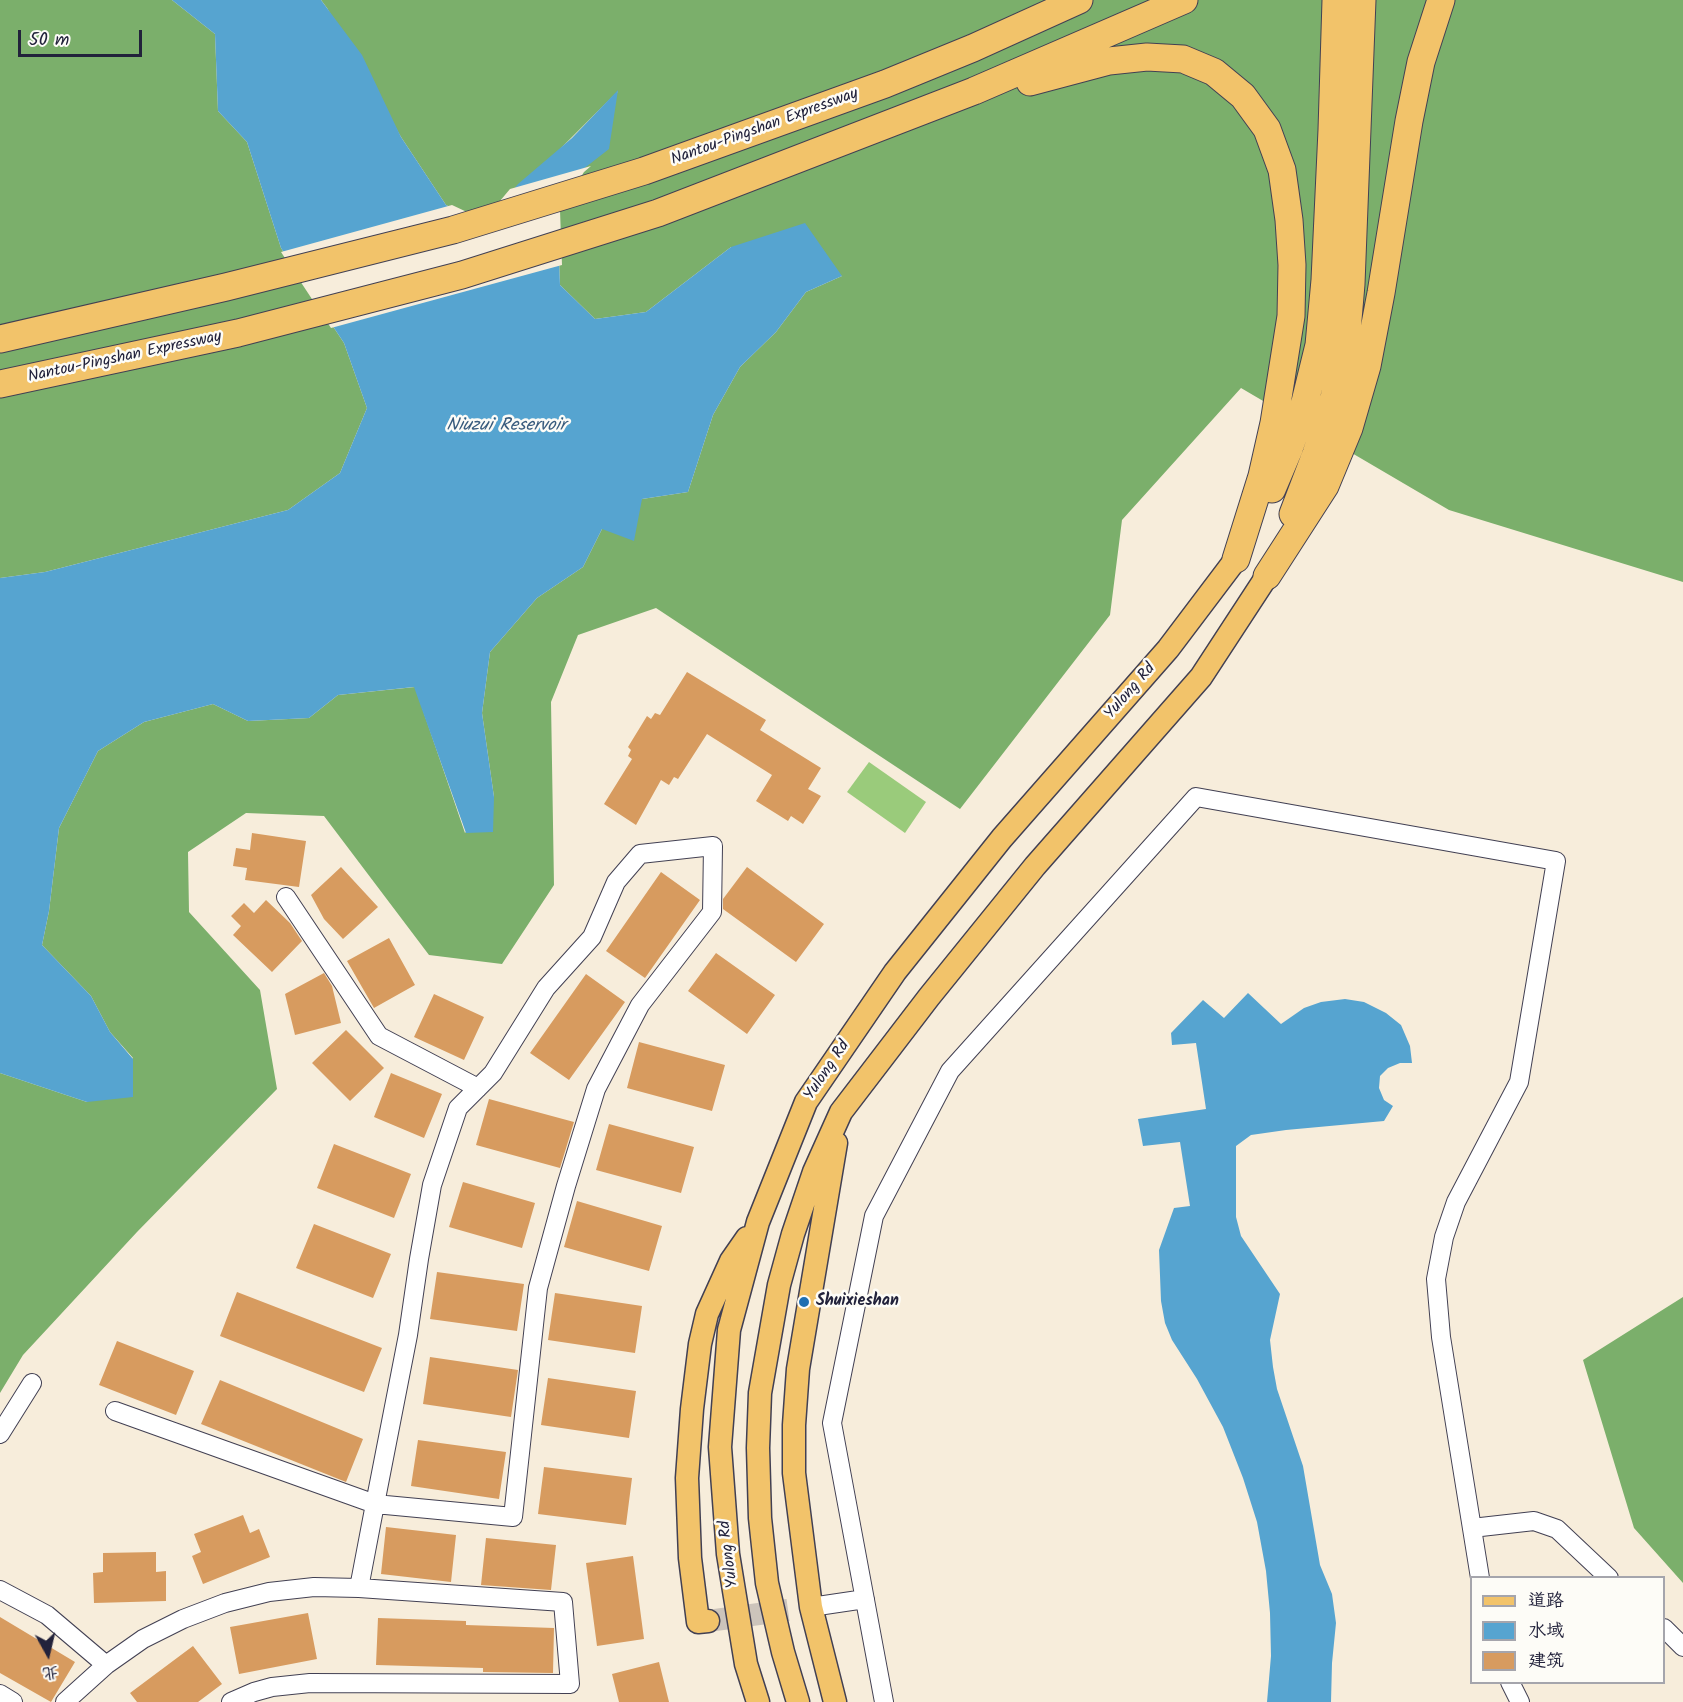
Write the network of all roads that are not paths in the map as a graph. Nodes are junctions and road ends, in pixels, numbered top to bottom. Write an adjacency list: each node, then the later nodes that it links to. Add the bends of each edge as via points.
1 (1036, 0): 7 (highway)
2 (1079, 0): 7 (highway)
3 (1184, 0): 8 (highway)
4 (1335, 0): 9 (highway)
5 (1362, 0): 9 (highway)
6 (1441, 0): 13 (highway, via 1421,62 1367,366 1349,428 1325,486)
7 (885, 84): 10 (highway, Nantou-Pingshan Expressway, via 644,171 453,230)
8 (894, 123): 11 (highway, Nantou-Pingshan Expressway, via 658,213 462,275 238,333); 12 (highway, via 1062,72 1147,57 1183,58 1214,72 1243,96 1267,129 1282,170 1292,265 1291,316 1274,423)
9 (1345, 129): 12 (highway, via 1319,345 1305,402 1269,496); 13 (highway, via 1352,284 1346,343 1316,454)
10 (0, 339)
11 (5, 384)
12 (1236, 559): 17 (main road, Yulong Rd, via 1168,649 1002,838 895,972 806,1102)
13 (1267, 576): 16 (main road, Yulong Rd, via 1201,677 1035,866)
14 (286, 897): 15 (street, via 379,1036)
15 (478, 1088): 21 (street, via 458,1108 432,1185); 21 (street, via 493,1073 546,988 592,937 616,882 640,854 713,846 712,912 640,1005 596,1089 566,1186 538,1288 513,1517)
16 (842, 1112): 28 (main road, via 798,1369 794,1425 794,1473); 40 (main road, Yulong Rd, via 814,1172 793,1234 779,1285 760,1393 760,1518 767,1583)
17 (758, 1222): 30 (main road, via 722,1279 700,1344 687,1478 689,1546 698,1622); 39 (main road, Yulong Rd, via 729,1330 720,1448 728,1554 746,1664)
18 (32, 1383): 20 (street)
19 (115, 1411): 21 (street)
20 (0, 1434)
21 (375, 1504): 25 (street)
22 (1472, 1528): 23 (street); 24 (street, via 1534,1521 1557,1529); 27 (street, via 1441,1337 1436,1279 1456,1202 1519,1082 1556,861 1196,797 950,1071 874,1216 832,1423)
23 (1480, 1576)
24 (1607, 1576)
25 (359, 1588): 33 (street, via 269,1592 225,1603 183,1619); 38 (street, via 562,1602 570,1684 310,1683 272,1687)
26 (0, 1590): 33 (street, via 47,1615)
27 (865, 1599): 28 (street); 42 (street)
28 (811, 1607): 29 (main road); 41 (main road)
29 (788, 1610)
30 (708, 1621)
31 (1665, 1629): 32 (street)
32 (1683, 1647)
33 (105, 1665): 37 (street)
34 (1510, 1684): 43 (street)
35 (0, 1694): 36 (street)
36 (13, 1702)
37 (65, 1702)
38 (231, 1702)
39 (758, 1702)
40 (798, 1702)
41 (835, 1702)
42 (884, 1702)
43 (1520, 1702)

